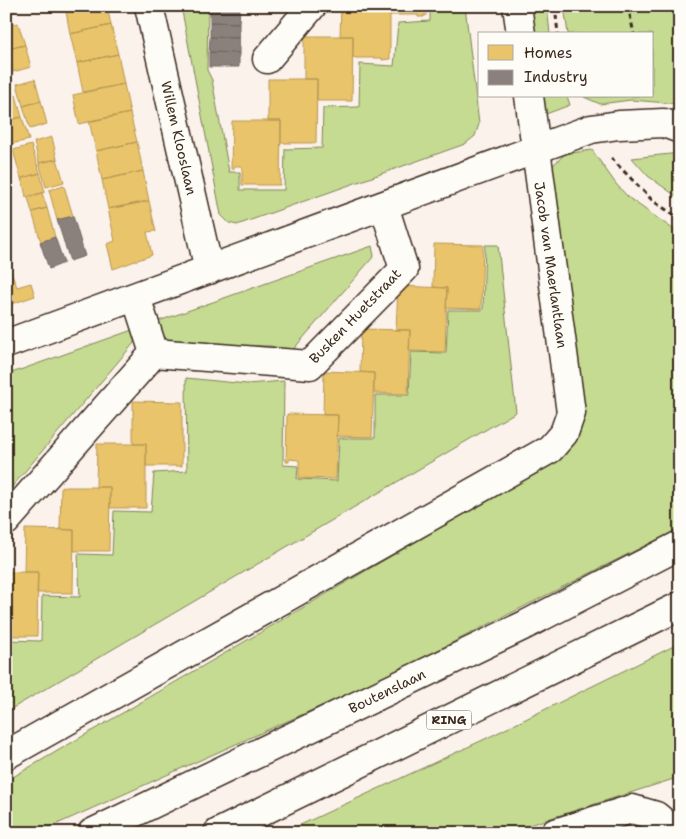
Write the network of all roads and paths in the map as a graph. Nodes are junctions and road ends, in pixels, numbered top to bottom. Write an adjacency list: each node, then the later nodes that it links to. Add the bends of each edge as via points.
1 (149, 6): 16 (street, Willem Klooslaan)
2 (312, 6): 9 (street)
3 (517, 6): 6 (street)
4 (555, 6): 7 (path)
5 (628, 6): 8 (path)
6 (521, 32)
7 (558, 32)
8 (634, 32)
9 (267, 59)
10 (528, 98): 13 (street, Jacob van Maerlantlaan)
11 (680, 128): 12 (street, via 664,123)
12 (591, 129): 13 (street); 15 (path, via 632,181 653,201)
13 (535, 149): 14 (street); 23 (street, Jacob van Maerlantlaan, via 571,413 564,433 550,449)
14 (384, 206): 16 (street); 19 (street, Busken Huetstraat, via 404,270 310,365)
15 (680, 219)
16 (209, 270): 17 (street)
17 (136, 297): 18 (street); 19 (street)
18 (6, 344)
19 (154, 353): 20 (street)
20 (6, 521)
21 (680, 545): 25 (street, Boutenslaan, via 525,625)
22 (680, 606): 26 (street, RING)
23 (6, 755)
24 (663, 825): 27 (street, via 632,809)
25 (92, 833)
26 (218, 833)
27 (555, 833)

